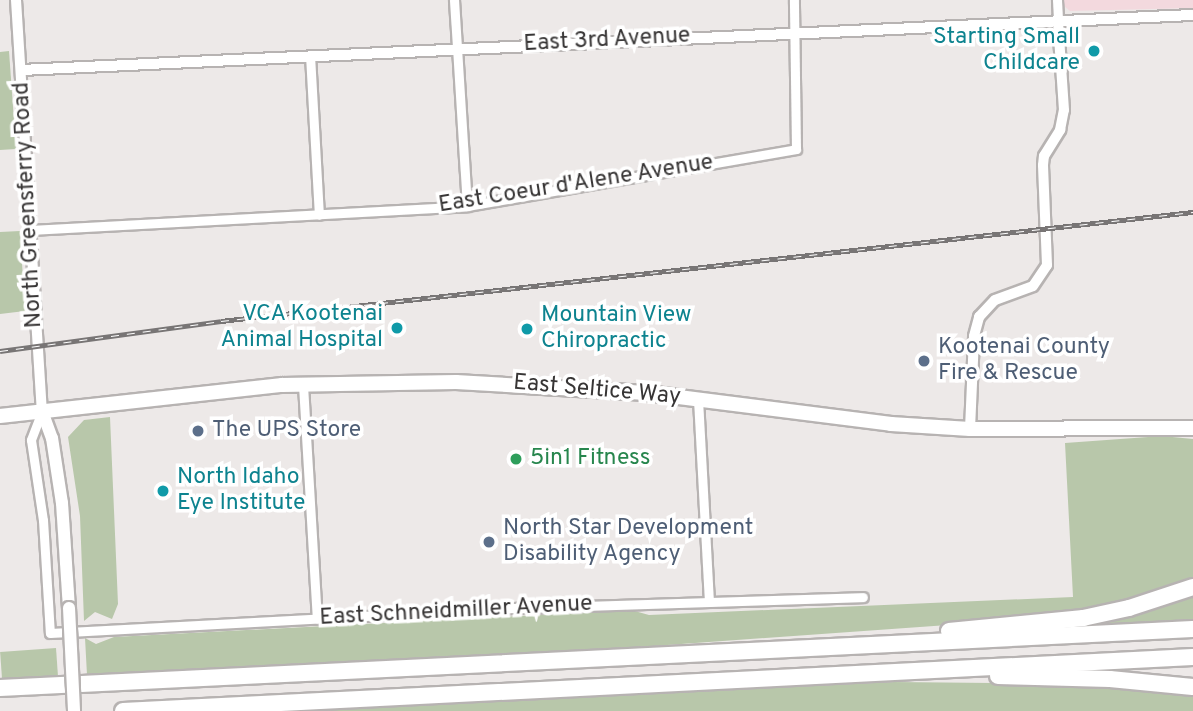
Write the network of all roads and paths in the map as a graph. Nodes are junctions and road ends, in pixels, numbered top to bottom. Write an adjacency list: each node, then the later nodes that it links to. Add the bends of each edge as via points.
1 (16, 0): 10 (street, North Greensferry Road)
2 (454, 0): 8 (street)
3 (794, 0): 7 (street)
4 (1057, 0): 6 (street)
5 (1193, 15): 6 (street, East 3rd Avenue)
6 (1058, 21): 7 (street, East 3rd Avenue); 19 (street, via 1064,110 1060,130 1043,164 1047,265 1032,286 995,300 979,317)
7 (796, 33): 8 (street, East 3rd Avenue); 11 (street, East Coeur d'Alene Avenue, via 796,149)
8 (457, 48): 9 (street, East 3rd Avenue); 11 (street)
9 (310, 55): 10 (street, East 3rd Avenue); 12 (street)
10 (21, 69): 13 (street, North Greensferry Road)
11 (467, 206): 12 (street, East Coeur d'Alene Avenue)
12 (319, 215): 13 (street, East Coeur d'Alene Avenue)
13 (30, 230): 16 (street, North Greensferry Road)
14 (303, 385): 15 (main road, East Seltice Way, via 509,383); 16 (main road, East Seltice Way); 23 (street)
15 (698, 399): 19 (main road, East Seltice Way, via 891,424); 22 (street)
16 (41, 411): 17 (main road, East Seltice Way); 25 (street, North Greensferry Road, via 31,440 43,520); 31 (main road, North Greensferry Road, bridge, via 52,438 62,503)
17 (0, 415)
18 (1193, 428): 19 (main road, East Seltice Way)
19 (970, 429)
20 (1193, 587): 26 (highway, via 1129,608 1070,620)
21 (863, 597): 22 (street, East Schneidmiller Avenue)
22 (709, 603): 23 (street, East Schneidmiller Avenue)
23 (317, 619): 25 (street, East Schneidmiller Avenue)
24 (1193, 629): 26 (highway)
25 (50, 633)
26 (665, 657): 30 (highway)
27 (1193, 657): 28 (highway)
28 (866, 673): 29 (highway, via 1110,679); 32 (highway)
29 (1193, 687)
30 (0, 688)
31 (74, 711)
32 (123, 711)

